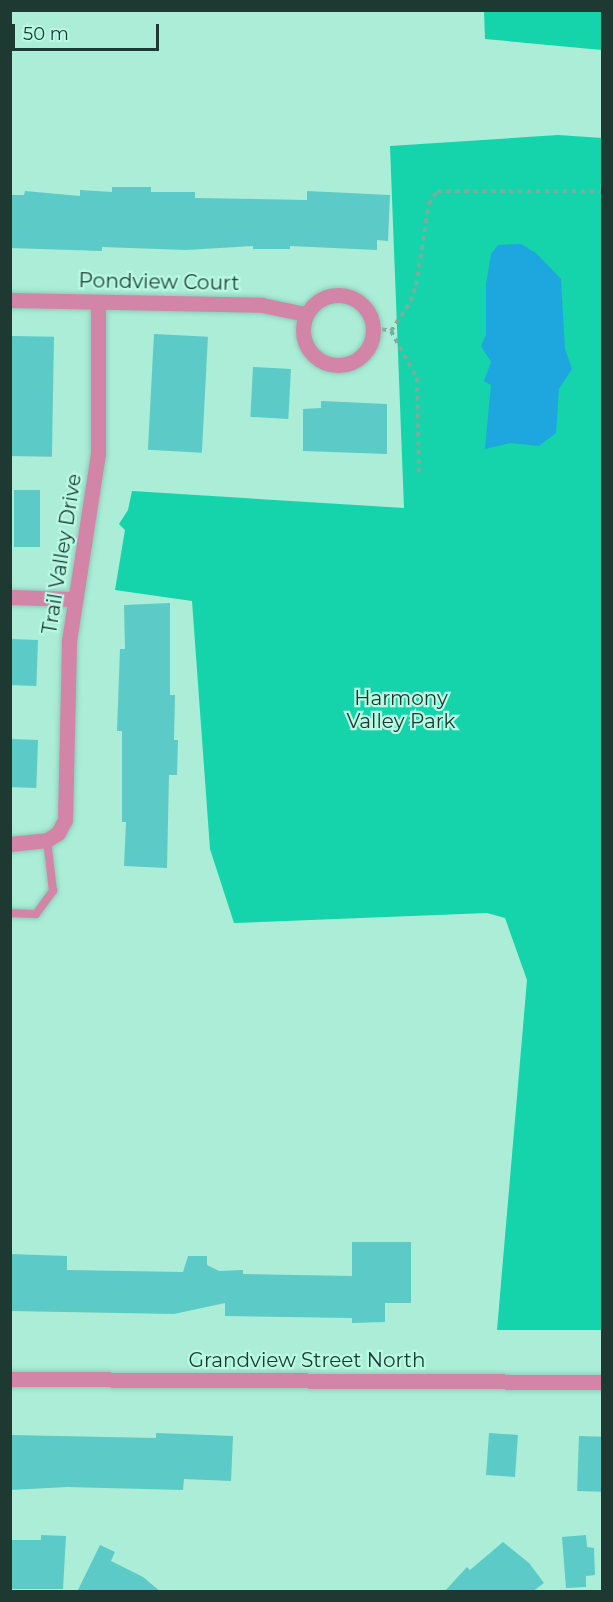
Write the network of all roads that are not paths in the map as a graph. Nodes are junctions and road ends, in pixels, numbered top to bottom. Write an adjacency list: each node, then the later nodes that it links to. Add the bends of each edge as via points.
1 (10, 300): 2 (street, Pondview Court)
2 (98, 302): 3 (street, Pondview Court, via 262,304); 5 (street, Trail Valley Drive, via 96,487)
3 (305, 314): 3 (street, via 303,339 309,351 326,364 345,365 362,357 370,345 373,328 363,305 341,295 321,299)
4 (10, 597): 5 (street)
5 (73, 598): 6 (street, Trail Valley Drive, via 66,807 58,832)
6 (47, 840): 7 (street); 8 (lane, via 53,891 36,914)
7 (10, 844)
8 (10, 913)
9 (10, 1380): 10 (street, Grandview Street North)
10 (603, 1382)

